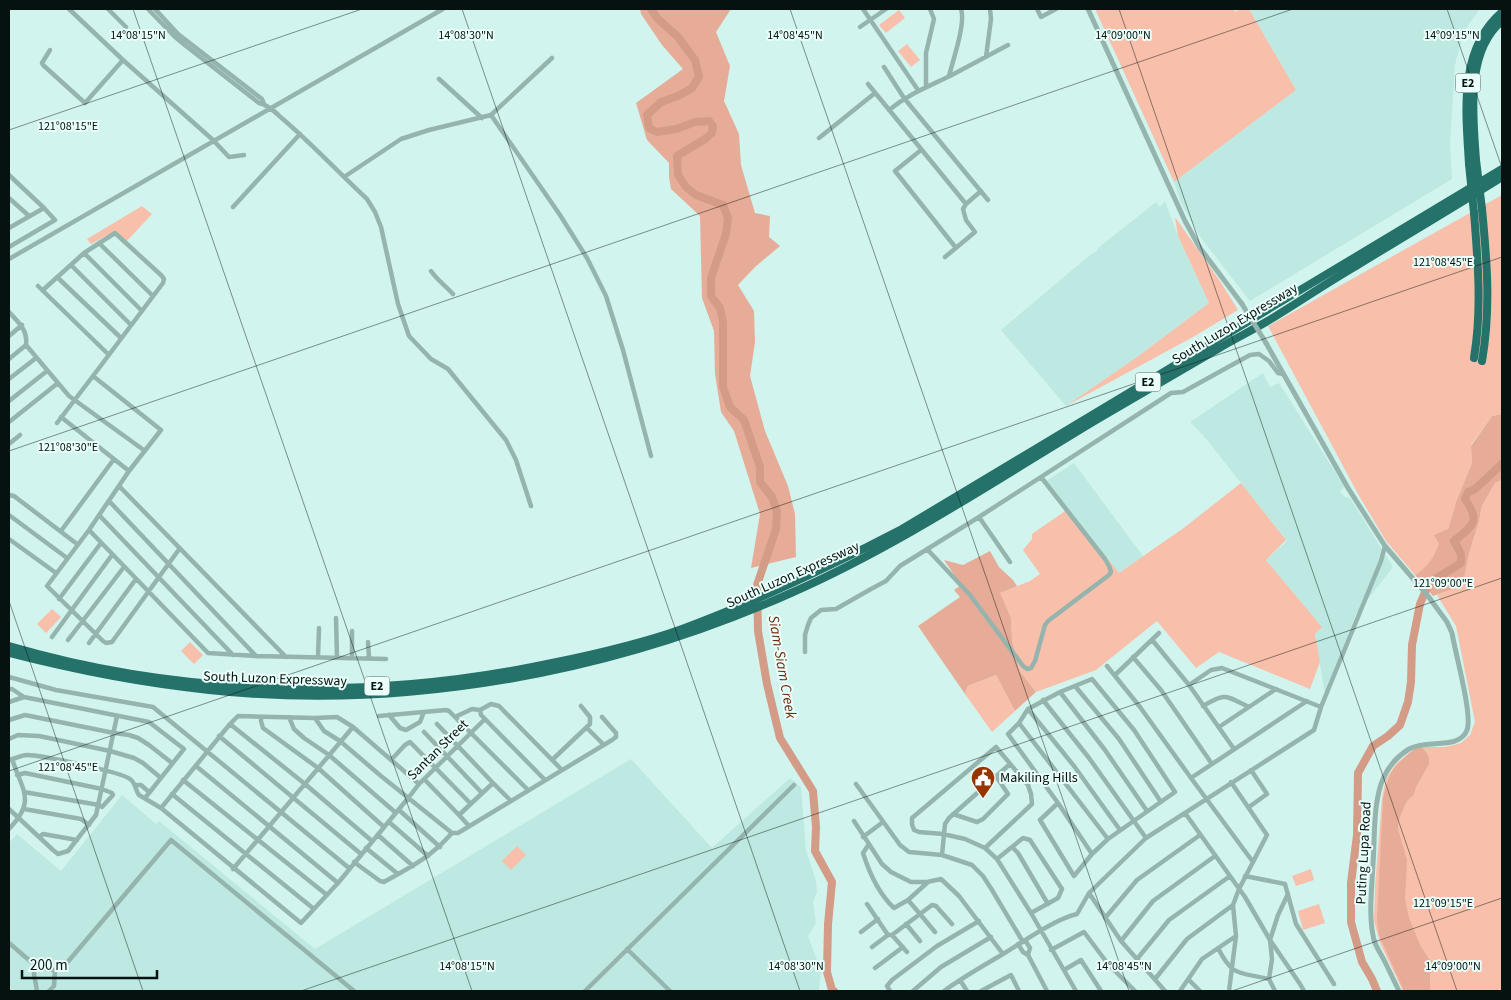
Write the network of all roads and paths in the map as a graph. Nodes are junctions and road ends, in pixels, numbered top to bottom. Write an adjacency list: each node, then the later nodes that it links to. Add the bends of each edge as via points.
1 (69, 9): 23 (street)
2 (108, 9): 17 (street)
3 (148, 9): 32 (street, via 175,37)
4 (155, 9): 32 (street, via 178,34 262,99)
5 (443, 9): 33 (street)
6 (863, 9): 15 (street)
7 (886, 9): 15 (street)
8 (930, 9): 28 (street, via 934,18 926,53)
9 (961, 9): 25 (street, via 961,28)
10 (990, 9): 21 (street)
11 (1038, 9): 12 (street, via 1041,17)
12 (1056, 9)
13 (1088, 9): 81 (street, bridge, via 1185,221 1200,248 1242,304)
14 (1502, 12): 42 (highway, E2, via 1481,36 1471,65 1467,107)
15 (870, 20): 18 (street); 29 (street)
16 (1502, 21): 42 (highway, via 1487,39 1476,68)
17 (126, 27)
18 (860, 27)
19 (1008, 45): 21 (street)
20 (50, 50): 23 (street, via 43,65 86,104)
21 (986, 57): 25 (street)
22 (552, 58): 35 (street)
23 (123, 60): 39 (street)
24 (884, 67): 31 (street)
25 (949, 76): 28 (street)
26 (439, 79): 36 (street)
27 (868, 84): 30 (street)
28 (926, 87): 29 (street)
29 (918, 90): 31 (street)
30 (875, 93): 34 (street); 38 (street)
31 (904, 98): 34 (street); 47 (street)
32 (264, 104): 33 (street)
33 (271, 109): 37 (street); 39 (street)
34 (889, 110): 40 (street)
35 (492, 115): 36 (street); 93 (street, via 560,215 606,296)
36 (482, 118): 46 (street, via 400,140)
37 (300, 134): 46 (street); 51 (street)
38 (819, 138)
39 (213, 140): 41 (street, via 229,157); 61 (street)
40 (921, 150): 50 (street); 58 (street, via 895,171)
41 (244, 155)
42 (1472, 162): 79 (highway, bridge, via 1486,252 1488,304 1487,326)
43 (1502, 169): 123 (highway, South Luzon Expressway / E2, via 902,529)
44 (9, 175): 52 (street)
45 (1502, 176): 123 (highway, South Luzon Expressway / E2, via 1266,322 904,536 790,594)
46 (344, 177): 100 (street, via 367,199 375,212 409,336 431,359 448,369 506,440)
47 (981, 191): 49 (street); 50 (street)
48 (9, 198): 53 (street)
49 (988, 200)
50 (966, 204): 58 (street, via 963,209 966,220 975,232)
51 (234, 207)
52 (44, 208): 53 (street); 57 (street, via 55,220)
53 (29, 216): 55 (street)
54 (9, 222): 55 (street)
55 (11, 227)
56 (99, 243): 59 (street); 68 (street); 68 (street, via 115,233 162,276 163,283)
57 (9, 247)
58 (956, 248): 60 (street)
59 (84, 254): 62 (street); 69 (street)
60 (945, 257)
61 (9, 259)
62 (71, 265): 64 (street); 72 (street)
63 (431, 271): 67 (street)
64 (58, 277): 66 (street); 74 (street)
65 (38, 286): 66 (street)
66 (43, 290): 76 (street)
67 (453, 294)
68 (153, 296): 69 (street)
69 (142, 311): 72 (street)
70 (9, 312): 71 (street)
71 (22, 325): 73 (street); 75 (street)
72 (131, 325): 74 (street)
73 (9, 336)
74 (121, 338): 76 (street)
75 (26, 345): 77 (street); 78 (street)
76 (109, 355): 82 (street)
77 (36, 358): 80 (street); 83 (street)
78 (9, 359)
79 (1478, 359)
80 (47, 371): 84 (street); 86 (street)
81 (1283, 374): 96 (street, via 1259,354 1250,355 1192,388 1171,393); 109 (street)
82 (93, 376): 85 (street); 92 (street, via 161,430)
83 (9, 379)
84 (58, 383): 85 (street); 88 (street)
85 (74, 400): 87 (street); 92 (street)
86 (9, 401)
87 (61, 417): 89 (street); 94 (street)
88 (9, 422)
89 (56, 423)
90 (20, 435): 91 (street)
91 (9, 444)
92 (145, 451): 95 (street)
93 (651, 456)
94 (114, 458): 95 (street); 105 (street)
95 (129, 471): 97 (street)
96 (1041, 477): 103 (street); 111 (street, via 1105,559 1111,572 1048,621 1031,668 1023,666 970,595)
97 (119, 486): 99 (street); 110 (street)
98 (9, 495): 105 (street)
99 (109, 501): 102 (street); 115 (street)
100 (531, 506)
101 (9, 515): 113 (street)
102 (99, 515): 104 (street); 118 (street)
103 (979, 517): 111 (street); 114 (street)
104 (88, 530): 107 (street); 108 (street)
105 (61, 531): 108 (street)
106 (9, 539): 117 (street)
107 (102, 543): 112 (street); 121 (street)
108 (77, 544): 113 (street)
109 (1385, 546): 162 (street); 355 (street, Puting Lupa Road, via 1448,622 1469,722 1460,739 1415,746 1398,757 1389,768 1376,801 1372,929 1374,942)
110 (180, 548): 115 (street); 140 (street)
111 (927, 549): 136 (street, via 900,566 886,581 836,609 821,610 811,618 805,635)
112 (112, 555): 116 (street); 122 (street)
113 (67, 558): 117 (street)
114 (1010, 562)
115 (169, 564): 118 (street); 139 (street)
116 (124, 567): 119 (street); 125 (street)
117 (56, 573): 121 (street, via 47,586)
118 (159, 578): 120 (street); 138 (street)
119 (136, 579): 120 (street); 129 (street)
120 (149, 592): 129 (street, via 114,640 106,642); 138 (street, via 208,653)
121 (59, 599): 122 (street)
122 (72, 611): 125 (street); 130 (street)
123 (739, 611): 135 (highway, South Luzon Expressway / E2, via 567,660 479,677 368,687 259,687 126,674); 137 (highway, South Luzon Expressway / E2, via 658,644 568,667 479,684 368,694 212,691 120,678)
124 (336, 618): 143 (street)
125 (82, 621): 129 (street); 131 (street)
126 (319, 628): 142 (street)
127 (352, 631): 144 (street)
128 (1160, 633): 132 (street)
129 (96, 634): 134 (street)
130 (52, 637)
131 (68, 640)
132 (1152, 641): 141 (street); 150 (street)
133 (368, 642): 145 (street)
134 (89, 643)
135 (9, 646)
136 (805, 652)
137 (9, 653)
138 (233, 655): 139 (street)
139 (256, 656): 140 (street)
140 (286, 657): 142 (street)
141 (1133, 657): 148 (street); 200 (street, via 1161,690)
142 (318, 658): 143 (street)
143 (337, 658): 144 (street)
144 (352, 658): 145 (street)
145 (369, 658): 146 (street)
146 (386, 659)
147 (1107, 666): 148 (street)
148 (1115, 675): 211 (street)
149 (9, 677): 192 (street, via 56,690 153,707)
150 (1188, 685): 153 (street, via 1211,670 1222,668); 160 (street)
151 (1075, 686): 154 (street); 232 (street, via 1119,739); 232 (street, via 1092,679 1134,730 1175,792)
152 (9, 689): 155 (street)
153 (1276, 689): 157 (street); 161 (street)
154 (1060, 692): 156 (street); 241 (street)
155 (24, 697): 158 (street); 167 (street)
156 (1043, 700): 163 (street); 250 (street, via 1089,758)
157 (1307, 701): 162 (street); 190 (street)
158 (9, 702)
159 (580, 706): 180 (street, via 591,720)
160 (1203, 706): 161 (street, via 1226,696); 181 (street)
161 (1248, 707): 181 (street)
162 (1321, 707): 206 (street, via 1314,730)
163 (1028, 709): 176 (street); 256 (street)
164 (480, 710): 169 (street, via 472,709); 175 (street); 197 (street, via 491,704 499,706)
165 (424, 712): 166 (street); 166 (street, via 420,722 406,730); 169 (street, via 446,710)
166 (389, 715): 168 (street)
167 (117, 716): 183 (street); 198 (street, via 149,722 184,749)
168 (379, 716)
169 (454, 716): 184 (street)
170 (262, 717): 171 (street); 177 (street, via 238,716); 203 (street, via 262,728)
171 (290, 717): 173 (street); 193 (street, via 299,733)
172 (602, 717): 189 (street, via 617,735)
173 (315, 718): 179 (street, via 337,717); 187 (street, via 324,731)
174 (9, 720): 183 (street, via 25,715)
175 (485, 720): 184 (street, Santan Street); 213 (street)
176 (1019, 723): 233 (street, via 1008,734); 264 (street)
177 (230, 724): 185 (street); 216 (street)
178 (437, 724): 188 (street)
179 (352, 727): 187 (street); 196 (street)
180 (587, 728): 189 (street); 197 (street)
181 (1219, 728): 190 (street)
182 (424, 732): 194 (street)
183 (114, 733): 191 (street); 198 (street, via 138,738)
184 (471, 733): 188 (street, Santan Street); 222 (street)
185 (220, 736): 192 (street); 229 (street)
186 (9, 739): 191 (street, via 39,736)
187 (340, 741): 193 (street); 227 (street)
188 (458, 745): 194 (street, Santan Street); 215 (street)
189 (604, 745): 205 (street)
190 (1234, 749): 200 (street)
191 (110, 751): 204 (street); 209 (street, via 134,758)
192 (207, 752): 201 (street); 242 (street)
193 (329, 755): 203 (street); 240 (street)
194 (447, 756): 202 (street, Santan Street); 225 (street)
195 (10, 760): 204 (street, via 26,755); 207 (street)
196 (391, 760): 202 (street, via 410,742); 217 (street)
197 (552, 760): 205 (street)
198 (172, 764): 209 (street)
199 (1010, 764): 208 (street); 258 (street, via 996,747 912,818 914,830); 272 (street, via 1028,785 1032,804)
200 (1212, 764): 211 (street)
201 (196, 766): 212 (street); 253 (street)
202 (435, 767): 210 (street, Santan Street); 234 (street)
203 (318, 768): 216 (street); 254 (street)
204 (106, 770): 219 (street, via 122,774); 221 (street)
205 (562, 770): 213 (street)
206 (1251, 770): 214 (street); 236 (street, via 1267,794)
207 (17, 775): 221 (street, via 25,773); 223 (street)
208 (996, 776): 244 (street); 244 (street, via 1008,794 983,819 976,822)
209 (160, 778): 224 (street)
210 (424, 778): 217 (street, Santan Street); 245 (street)
211 (1191, 778): 230 (street)
212 (184, 780): 226 (street); 266 (street)
213 (545, 780): 222 (street)
214 (1231, 782): 230 (street); 236 (street)
215 (493, 783): 225 (street); 231 (street)
216 (305, 784): 229 (street); 267 (street)
217 (419, 784): 227 (street, Santan Street)
218 (856, 784): 249 (street)
219 (135, 785): 224 (street, via 141,785); 228 (street, via 139,795)
220 (794, 785): 319 (street)
221 (102, 789): 235 (street); 235 (street, via 113,795 102,806)
222 (528, 790): 231 (street)
223 (24, 792): 235 (street); 239 (street)
224 (148, 792): 228 (street)
225 (482, 793): 234 (street)
226 (172, 794): 237 (street); 273 (street)
227 (409, 797): 240 (street, Santan Street); 257 (street)
228 (145, 798): 237 (street)
229 (293, 798): 242 (street); 274 (street)
230 (1206, 798): 243 (street); 281 (street)
231 (511, 801): 252 (street)
232 (1161, 802): 241 (street)
233 (1058, 803): 275 (street); 275 (street, via 1040,820 1074,876)
234 (471, 804): 245 (street)
235 (99, 805): 251 (street)
236 (1249, 807): 281 (street, via 1267,834)
237 (160, 808): 284 (street)
238 (9, 809): 246 (street)
239 (24, 809): 246 (street); 251 (street, via 81,819)
240 (397, 811): 248 (street, Santan Street); 269 (street)
241 (1148, 811): 250 (street)
242 (282, 813): 253 (street); 283 (street)
243 (1184, 813): 260 (street); 263 (street)
244 (953, 814): 258 (street, via 945,824)
245 (459, 815): 252 (street)
246 (19, 818): 255 (street); 261 (street)
247 (854, 821): 262 (street)
248 (389, 822): 254 (street, Santan Street); 277 (street)
249 (883, 822): 262 (street); 276 (street, via 909,852)
250 (1133, 822): 256 (street); 263 (street)
251 (89, 825): 265 (street)
252 (469, 826): 257 (street)
253 (269, 827): 266 (street); 289 (street)
254 (384, 827): 259 (street, Santan Street)
255 (9, 829)
256 (1120, 830): 264 (street)
257 (452, 833): 269 (street)
258 (943, 834): 272 (street); 276 (street)
259 (378, 835): 267 (street, Santan Street); 282 (street)
260 (1200, 835): 278 (street); 301 (street, via 1137,880)
261 (39, 837): 265 (street, via 43,834); 265 (street, via 58,854 68,851)
262 (863, 837): 268 (street)
263 (1146, 838): 291 (street)
264 (1108, 839): 275 (street)
265 (77, 840)
266 (258, 840): 273 (street); 293 (street)
267 (372, 841): 271 (street, Santan Street)
268 (869, 844): 288 (street, via 891,872 910,882); 294 (street, via 863,853 867,867 887,902 894,908)
269 (440, 847): 277 (street)
270 (1012, 847): 279 (street); 296 (street); 296 (street, via 1023,838 1030,840 1062,889 1058,898)
271 (366, 848): 274 (street, Santan Street); 285 (street)
272 (985, 848): 279 (street)
273 (246, 854): 284 (street); 298 (street)
274 (361, 854): 280 (street, Santan Street)
275 (1092, 854)
276 (942, 855): 316 (street, via 972,865 992,890)
277 (428, 856): 282 (street)
278 (1215, 856): 286 (street); 314 (street, via 1153,901)
279 (997, 859): 300 (street)
280 (354, 862): 283 (street, Santan Street); 285 (street, via 380,881)
281 (1253, 862): 287 (street)
282 (413, 866): 285 (street)
283 (349, 868): 289 (street, Santan Street)
284 (233, 869): 298 (street, Santan Street, via 301,923)
285 (398, 874)
286 (1230, 876): 290 (street); 323 (street, via 1169,920)
287 (1246, 876): 290 (street); 292 (street, via 1284,884)
288 (927, 882): 294 (street); 303 (street, via 941,879)
289 (338, 883): 293 (street, Santan Street)
290 (1239, 889): 297 (street); 312 (street)
291 (1088, 893): 301 (street); 306 (street, via 1077,914)
292 (1288, 894): 312 (street); 333 (street, via 1296,924)
293 (327, 895): 298 (street, Santan Street)
294 (908, 900): 299 (street)
295 (867, 904): 302 (street)
296 (1048, 904): 300 (street)
297 (1233, 905): 310 (street); 329 (street, via 1187,939)
298 (314, 909)
299 (920, 914): 304 (street); 305 (street, via 934,904); 308 (street)
300 (1031, 914): 306 (street)
301 (1106, 918): 314 (street)
302 (878, 920): 307 (street); 309 (street)
303 (979, 920): 311 (street); 339 (street, via 892,980 887,986)
304 (906, 924): 309 (street); 313 (street)
305 (952, 924)
306 (1041, 931): 316 (street); 320 (street)
307 (861, 932)
308 (935, 932)
309 (890, 935): 317 (street); 325 (street, via 905,950)
310 (1236, 936): 318 (street); 326 (street)
311 (991, 937): 321 (street); 340 (street, via 941,967)
312 (1270, 940): 330 (street); 354 (street)
313 (920, 941)
314 (1121, 941): 323 (street)
315 (9, 942): 324 (street)
316 (1022, 942): 321 (street); 322 (street, via 1023,952); 322 (street, via 1030,948)
317 (872, 947)
318 (1218, 948): 326 (street); 332 (street, via 1202,959)
319 (627, 949): 337 (street); 338 (street)
320 (1051, 950): 328 (street); 348 (street, via 1084,932 1108,964)
321 (1003, 954): 331 (street)
322 (1028, 955): 345 (street)
323 (1137, 958): 329 (street)
324 (35, 965): 327 (street); 334 (street)
325 (875, 968)
326 (1232, 969): 330 (street); 352 (street)
327 (55, 970): 335 (street, via 54,986); 336 (street, via 66,964 171,840)
328 (1064, 970): 346 (street); 347 (street, via 1081,960)
329 (1155, 979): 349 (street)
330 (1269, 979): 353 (street)
331 (960, 980): 341 (street); 342 (street)
332 (1188, 980): 350 (street); 351 (street)
333 (1334, 984)
334 (37, 991)
335 (49, 991)
336 (354, 991)
337 (585, 991)
338 (670, 991)
339 (890, 991)
340 (913, 991)
341 (944, 991)
342 (967, 991)
343 (981, 991): 344 (street, via 1010,975)
344 (1019, 991)
345 (1047, 991)
346 (1076, 991)
347 (1101, 991)
348 (1135, 991)
349 (1165, 991)
350 (1180, 991)
351 (1200, 991)
352 (1229, 991)
353 (1275, 991)
354 (1304, 991)
355 (1399, 991)

